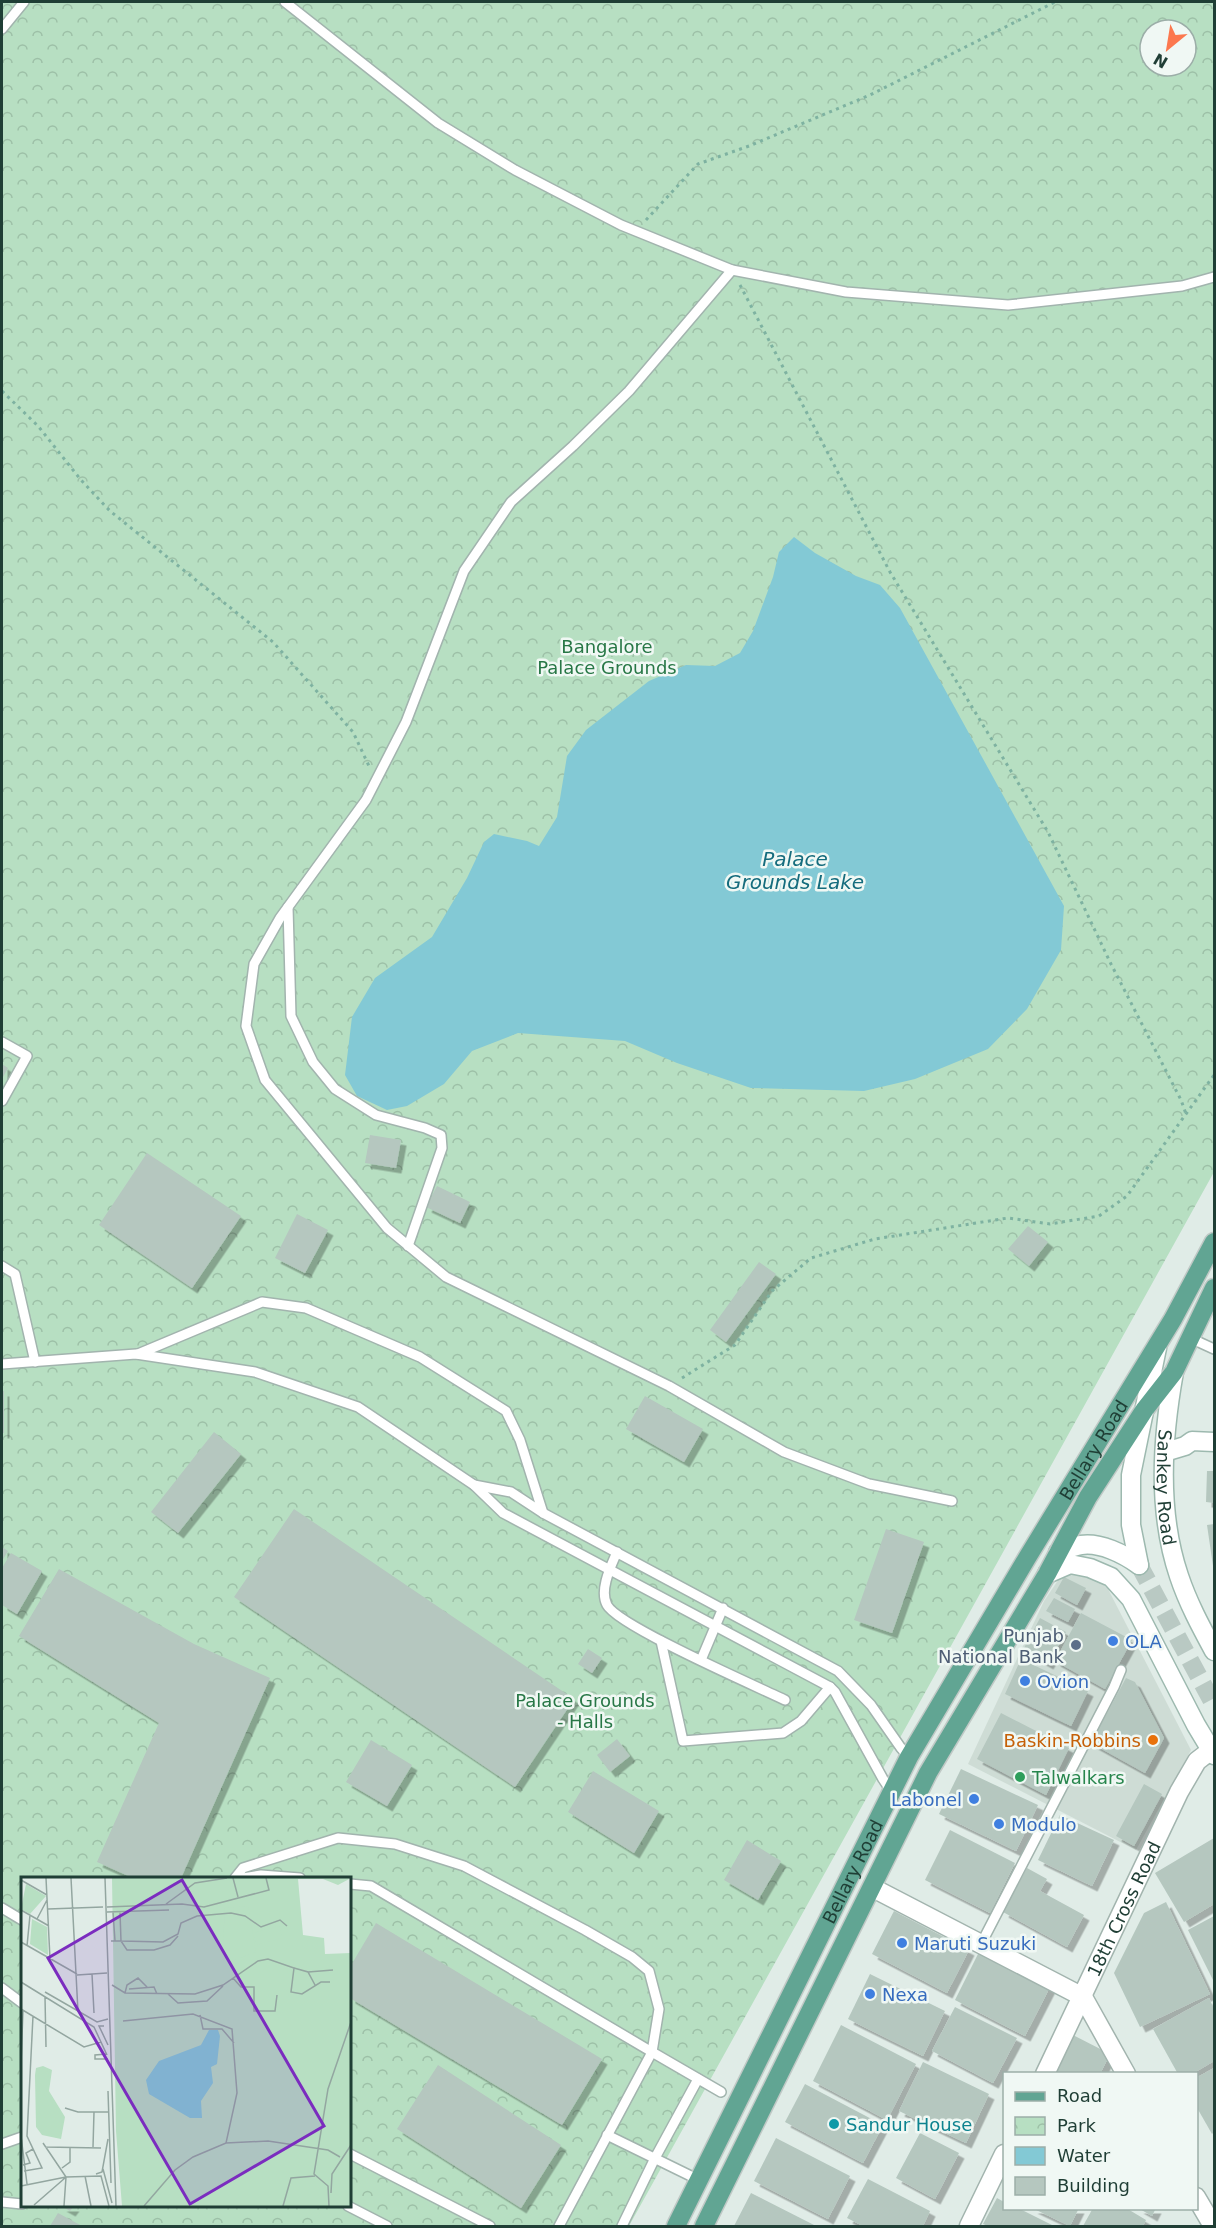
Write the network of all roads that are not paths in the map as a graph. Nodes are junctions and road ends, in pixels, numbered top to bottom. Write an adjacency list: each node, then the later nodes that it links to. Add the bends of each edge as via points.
1 (24, 2): 3 (lane)
2 (285, 2): 4 (lane, via 438,123 515,170 621,225)
3 (2, 29)
4 (732, 270): 5 (lane, via 846,292 1008,305 1182,286); 6 (lane, via 629,391 511,502 464,571 406,722 366,800)
5 (1215, 277)
6 (288, 907): 10 (lane, via 254,964 246,1026 266,1080 387,1228); 10 (lane, via 291,1016 313,1062 335,1089 376,1115 441,1135 442,1148)
7 (2, 1042): 8 (lane, via 27,1056)
8 (2, 1101)
9 (1215, 1242): 15 (main road)
10 (408, 1246): 25 (lane, via 446,1277 669,1386 784,1452 869,1484)
11 (2, 1266): 18 (lane, via 15,1274)
12 (1215, 1288): 13 (main road, Sankey Road)
13 (1210, 1308): 14 (main road, Sankey Road)
14 (1190, 1338): 16 (lane); 20 (main road, Sankey Road)
15 (1158, 1342): 21 (main road, Sankey Road); 40 (main road, Bellary Road)
16 (1215, 1349)
17 (136, 1354): 18 (lane); 24 (lane, via 255,1372 358,1407); 26 (lane, via 261,1302 306,1308 420,1357 506,1411 520,1440)
18 (35, 1362): 19 (lane)
19 (2, 1364)
20 (1174, 1372): 21 (main road, Bellary Road); 23 (main road, Sankey Road, via 1165,1420)
21 (1145, 1408): 28 (main road, Bellary Road, via 1088,1497); 28 (main road, Sankey Road, via 1131,1475 1131,1525 1139,1565 1105,1548 1082,1545)
22 (1215, 1442): 23 (main road, via 1192,1441)
23 (1165, 1452): 34 (main road, Sankey Road, via 1164,1493 1179,1576)
24 (474, 1485): 26 (lane, via 511,1492); 29 (lane, via 503,1513)
25 (952, 1501)
26 (543, 1513): 27 (lane)
27 (617, 1552): 29 (lane); 31 (lane)
28 (1058, 1553): 30 (main road, Bellary Road)
29 (610, 1569): 32 (lane); 33 (lane, via 604,1594 611,1612)
30 (1047, 1574): 39 (main road, via 1070,1564 1111,1577 1131,1599 1196,1725); 46 (main road, Bellary Road, via 928,1773)
31 (723, 1608): 32 (lane); 40 (lane, via 838,1671 872,1705)
32 (715, 1625): 35 (lane); 37 (lane)
33 (662, 1641): 35 (lane); 37 (lane, via 683,1741 783,1733 801,1721)
34 (1215, 1651)
35 (701, 1660): 38 (lane)
36 (1120, 1670): 49 (lane)
37 (830, 1687): 41 (lane)
38 (785, 1700)
39 (1214, 1751): 51 (main road, 18th Cross Road, via 1197,1761 1179,1792)
40 (909, 1757): 41 (main road, Bellary Road)
41 (891, 1791): 64 (main road, Bellary Road)
42 (236, 1877): 53 (lane, via 243,1868 338,1838 395,1844 464,1866 585,1930 649,1971 659,2009)
43 (249, 1877): 44 (lane)
44 (287, 1877)
45 (351, 1884): 53 (lane, via 371,1886)
46 (873, 1888): 49 (main road); 73 (main road, Bellary Road)
47 (2, 1908): 48 (lane)
48 (21, 1919)
49 (981, 1944): 51 (main road)
50 (2, 1988): 52 (lane)
51 (1083, 1997): 54 (main road, 18th Cross Road); 55 (main road)
52 (21, 2002)
53 (652, 2052): 56 (lane); 58 (lane)
54 (1046, 2072)
55 (1125, 2072)
56 (698, 2079): 57 (lane); 62 (lane)
57 (721, 2092)
58 (607, 2135): 62 (lane); 70 (lane)
59 (21, 2137): 60 (lane)
60 (2, 2144)
61 (351, 2155): 69 (lane)
62 (655, 2158): 64 (lane); 71 (lane)
63 (1003, 2158): 74 (main road)
64 (699, 2180): 72 (main road, Bellary Road)
65 (2, 2202): 66 (lane)
66 (21, 2204)
67 (351, 2207): 68 (lane)
68 (387, 2226)
69 (490, 2226)
70 (559, 2226)
71 (622, 2226)
72 (676, 2226)
73 (704, 2226)
74 (969, 2226)

